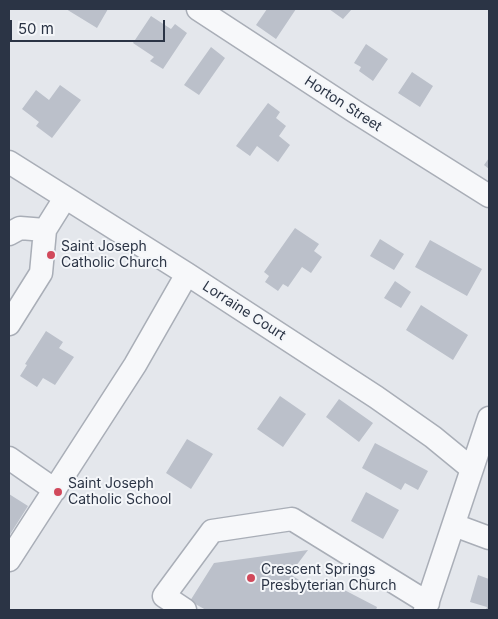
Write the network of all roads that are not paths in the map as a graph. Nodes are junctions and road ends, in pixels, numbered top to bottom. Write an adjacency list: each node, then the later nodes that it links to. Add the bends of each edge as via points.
1 (198, 9): 3 (street, Horton Street)
2 (9, 162): 4 (street, Lorraine Court)
3 (489, 196)
4 (65, 198): 5 (street); 7 (street, Lorraine Court)
5 (45, 230): 6 (street, via 20,228); 8 (street, via 41,273)
6 (9, 234)
7 (187, 274): 11 (street, Lorraine Court, via 376,397 433,436); 12 (street, via 135,365)
8 (9, 324)
9 (489, 418): 11 (street)
10 (9, 458): 12 (street)
11 (472, 469): 13 (street)
12 (55, 490): 15 (street)
13 (454, 525): 14 (street); 16 (street)
14 (489, 538)
15 (9, 560)
16 (427, 606): 17 (street, via 292,519 212,531 164,596)
17 (185, 610)

